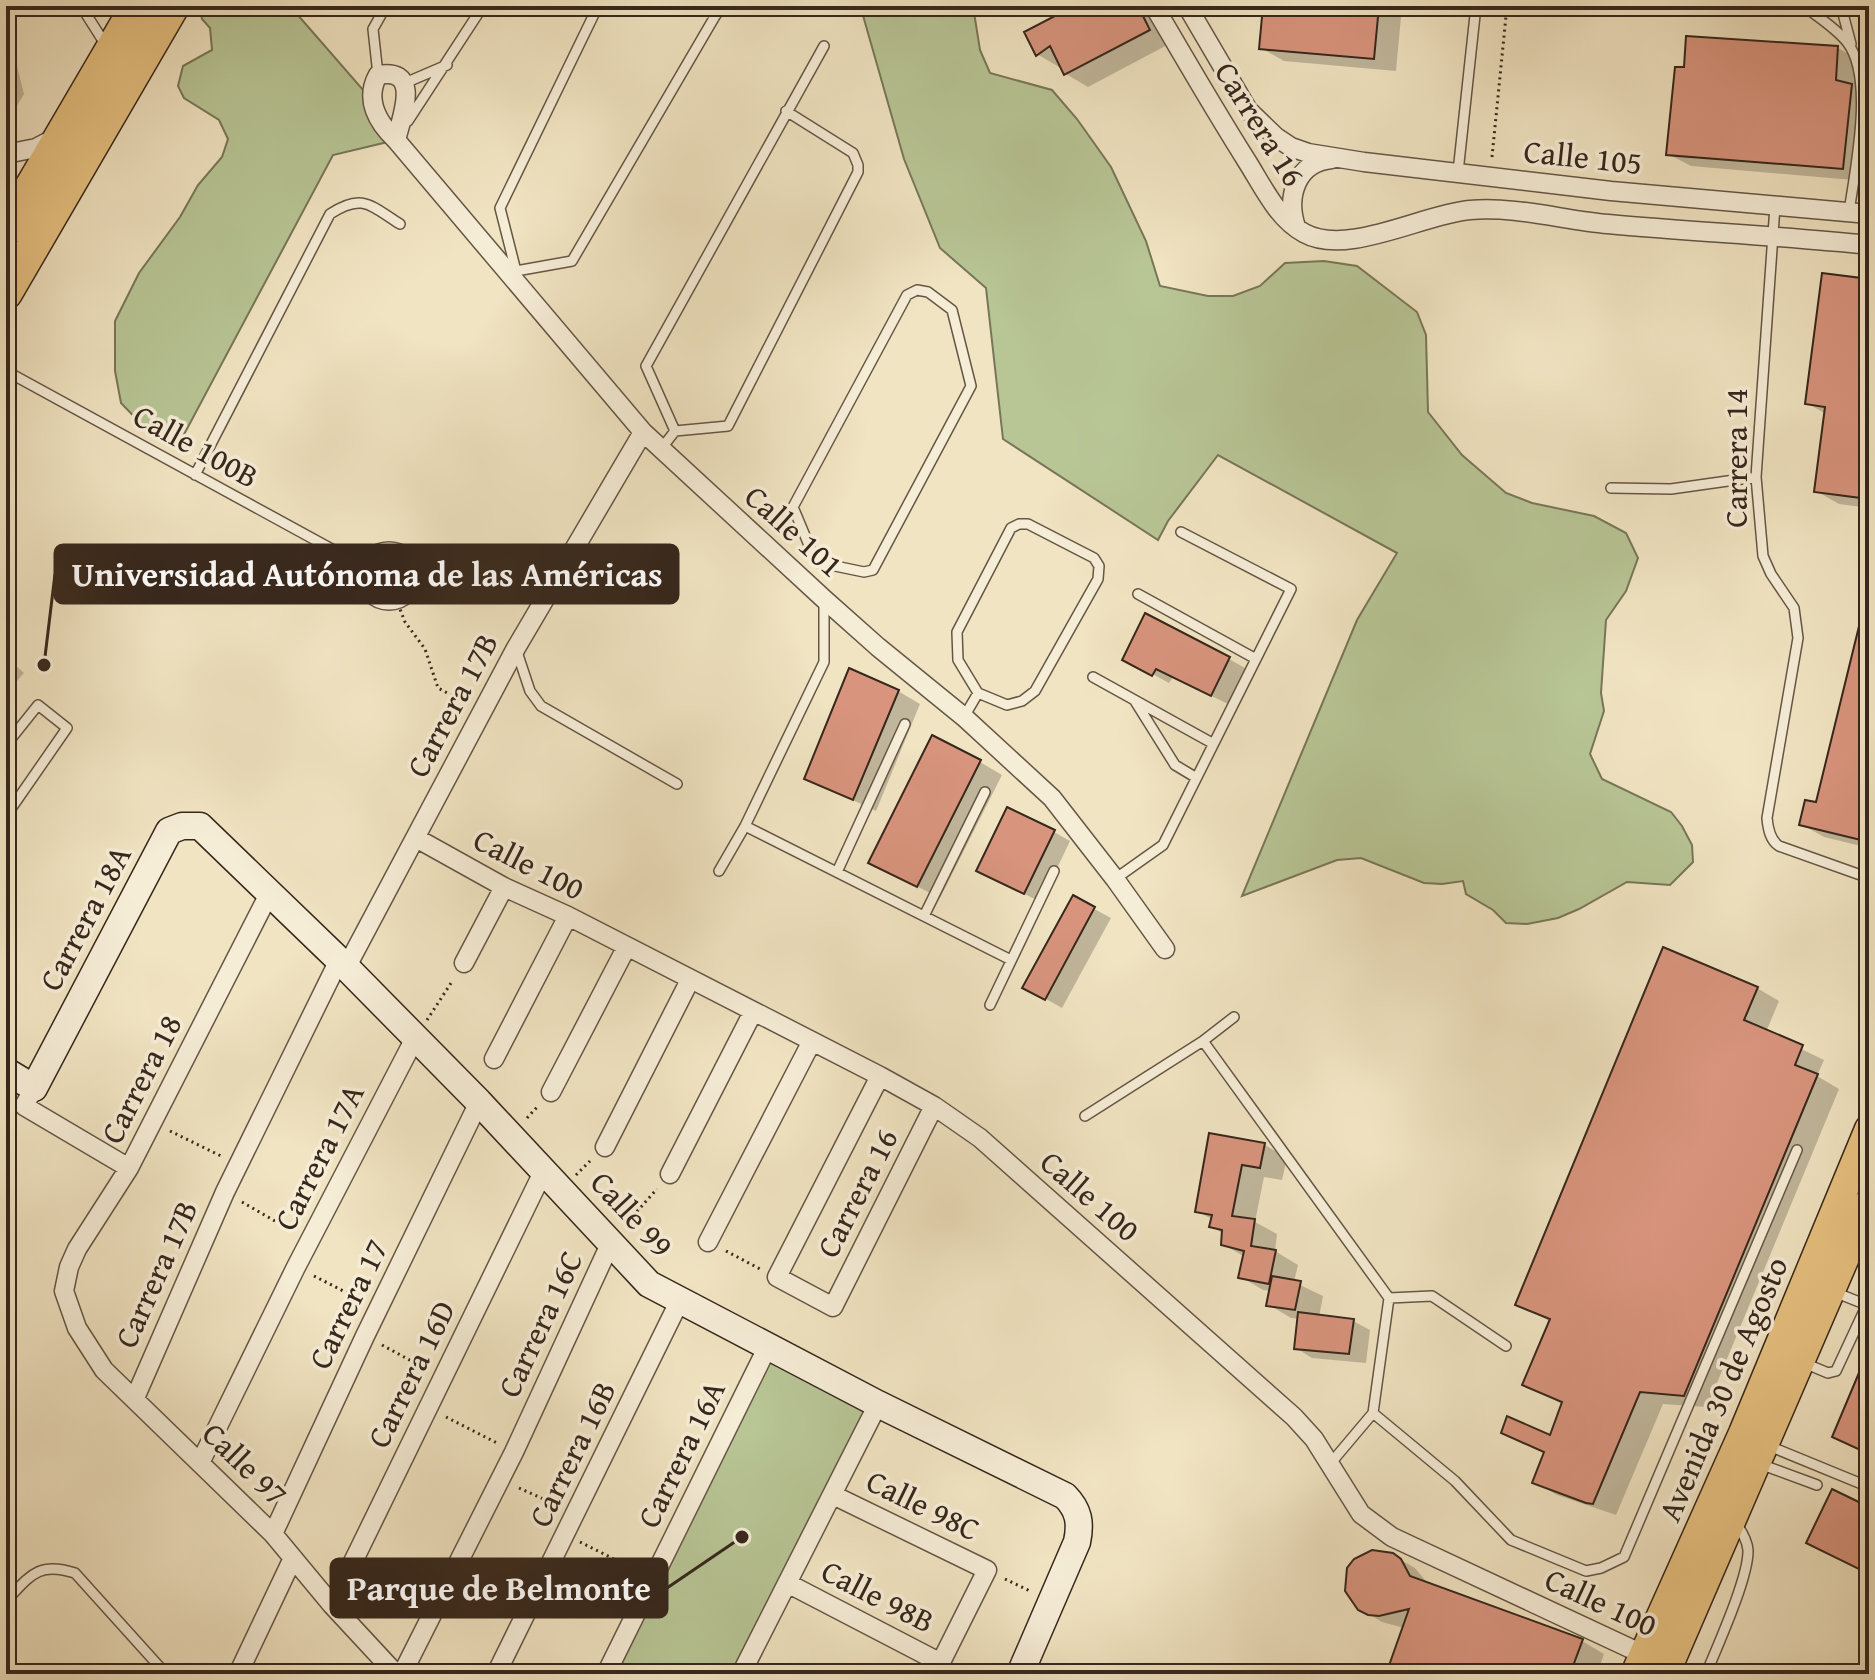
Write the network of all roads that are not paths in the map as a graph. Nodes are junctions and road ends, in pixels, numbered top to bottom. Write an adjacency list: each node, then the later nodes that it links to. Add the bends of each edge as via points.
1 (137, 6): 15 (highway)
2 (173, 6): 27 (highway)
3 (386, 6): 18 (lane, via 373,29)
4 (483, 6): 17 (lane)
5 (598, 6): 40 (lane, via 500,208)
6 (700, 6): 13 (lane)
7 (1154, 6): 36 (street, Carrera 16, via 1263,188)
8 (1187, 6): 24 (street, Carrera 16, via 1248,110)
9 (1476, 6): 28 (lane)
10 (1804, 6): 16 (lane, via 1848,42)
11 (1841, 6): 16 (lane)
12 (83, 7): 15 (lane)
13 (719, 10): 40 (lane, via 572,261)
14 (824, 46): 20 (lane)
15 (110, 51): 22 (highway)
16 (1855, 59): 32 (lane, via 1862,80 1862,117)
17 (447, 65): 19 (lane); 21 (lane)
18 (378, 75): 19 (street, via 388,73); 23 (street, Calle 101, via 371,99 381,127)
19 (405, 83): 23 (street)
20 (786, 111): 43 (lane, via 646,366); 43 (lane, via 853,153 858,172 728,426)
21 (408, 121)
22 (59, 136): 25 (street); 30 (highway)
23 (396, 140): 40 (street, Calle 101)
24 (1291, 147): 26 (street, Calle 105)
25 (6, 154)
26 (1339, 159): 28 (street, Calle 105); 36 (street, via 1322,160 1300,176 1291,204)
27 (78, 166): 30 (highway, via 54,185); 41 (highway)
28 (1458, 172): 29 (street, Calle 105)
29 (1611, 191): 31 (street, Calle 105); 35 (street)
30 (16, 198): 37 (highway)
31 (1775, 205): 32 (street, Calle 105); 38 (lane, Carrera 14)
32 (1849, 212): 33 (street, Calle 105)
33 (1869, 214)
34 (400, 224): 46 (lane, via 369,204 348,202 330,214)
35 (1607, 224): 36 (street, Calle 105, via 1483,209 1334,240); 38 (street, Calle 105)
36 (1296, 227)
37 (6, 230)
38 (1773, 235): 39 (street, Calle 105); 47 (lane, Carrera 14)
39 (1869, 245)
40 (513, 274): 44 (street, Calle 101)
41 (6, 293)
42 (6, 371): 46 (lane, Calle 100B)
43 (675, 431): 45 (lane)
44 (643, 432): 45 (street, Calle 101); 55 (street, Carrera 17B)
45 (661, 449): 52 (street, Calle 101)
46 (195, 475): 51 (lane, Calle 100B)
47 (1756, 477): 48 (lane, via 1671,489); 74 (lane, Carrera 14, via 1763,556 1794,608 1798,638 1768,830 1774,842)
48 (1611, 488)
49 (1181, 532): 56 (lane, via 1291,589)
50 (816, 562): 50 (lane, via 873,570 971,386 952,310 928,292 907,295 793,507); 52 (lane)
51 (361, 565): 51 (lane, via 359,578 372,601 398,604 416,589 419,575 406,552 381,547)
52 (805, 580): 54 (street, Calle 101)
53 (1138, 594): 56 (lane)
54 (824, 599): 60 (street, Calle 101); 69 (lane, via 824,662)
55 (516, 648): 65 (lane, via 530,691 541,706); 70 (street, Carrera 17B)
56 (1256, 659): 62 (lane)
57 (1093, 677): 59 (lane)
58 (978, 693): 58 (lane, via 958,660 957,632 1011,528 1028,524 1094,558 1098,579 1035,691 1007,705); 60 (lane)
59 (1133, 699): 62 (lane); 64 (lane, via 1175,765)
60 (964, 717): 75 (street, Calle 101, via 1052,798)
61 (905, 724): 73 (lane)
62 (1212, 743): 64 (lane)
63 (6, 745): 67 (lane, via 38,705 67,728)
64 (1195, 777): 75 (lane, via 1163,845)
65 (677, 784)
66 (985, 792): 79 (lane)
67 (6, 816)
68 (200, 826): 77 (street, Calle 99); 96 (street, Carrera 18A, via 169,831)
69 (745, 826): 71 (lane); 73 (lane)
70 (416, 838): 76 (street, Calle 100); 84 (street, Carrera 17B)
71 (719, 871)
72 (1054, 871): 82 (lane)
73 (837, 872): 79 (lane)
74 (1869, 878)
75 (1115, 879): 81 (street, Calle 101)
76 (504, 887): 78 (street, Calle 100); 83 (street)
77 (270, 892): 84 (street, Calle 99); 103 (street, Carrera 18)
78 (568, 916): 80 (street, Calle 100); 92 (street)
79 (924, 916): 82 (lane)
80 (626, 948): 85 (street, Calle 100); 95 (street)
81 (1165, 949)
82 (1011, 960): 86 (lane)
83 (464, 963)
84 (343, 964): 89 (street, Calle 99); 117 (street, Carrera 17B, via 225,1192)
85 (690, 980): 87 (street, Calle 100); 101 (street)
86 (990, 1005)
87 (753, 1012): 90 (street, Calle 100); 104 (street)
88 (1234, 1017): 91 (lane)
89 (415, 1038): 97 (street, Calle 99); 121 (street, Carrera 17A)
90 (812, 1041): 94 (street, Calle 100); 108 (street)
91 (1203, 1041): 99 (lane); 111 (lane)
92 (494, 1059)
93 (6, 1071): 96 (street)
94 (880, 1076): 98 (street, Calle 100); 98 (street, Carrera 16, via 777,1277 833,1307)
95 (551, 1092)
96 (29, 1097): 103 (street)
97 (479, 1102): 105 (street, Calle 99); 127 (street, Carrera 17)
98 (934, 1106): 122 (street, Calle 100, via 980,1138 1268,1393 1314,1439)
99 (1085, 1116)
100 (1869, 1129): 132 (main road, Avenida 30 de Agosto)
101 (605, 1147)
102 (1797, 1150): 119 (lane, via 1624,1557 1586,1571 1511,1540 1455,1481)
103 (129, 1168): 109 (street, Carrera 18, via 77,1249)
104 (670, 1174)
105 (552, 1179): 107 (street, Calle 99); 131 (street, Carrera 16D, via 443,1377)
106 (1869, 1202): 110 (main road, Avenida 30 de Agosto)
107 (611, 1242): 112 (street, Calle 99, via 649,1284); 138 (street, Carrera 16C, via 501,1480)
108 (708, 1242)
109 (64, 1291): 117 (street, Calle 97, via 89,1348)
110 (1831, 1291): 113 (lane); 116 (main road, Avenida 30 de Agosto)
111 (1389, 1298): 115 (lane, via 1432,1296); 119 (lane)
112 (679, 1302): 114 (street, Calle 99); 139 (street, Carrera 16B)
113 (1868, 1302): 116 (lane, via 1836,1371)
114 (768, 1346): 118 (street, Calle 99); 140 (street, Carrera 16A)
115 (1506, 1346)
116 (1801, 1362): 120 (main road, Avenida 30 de Agosto)
117 (135, 1398): 121 (street, Calle 97)
118 (878, 1404): 125 (street); 141 (street, Calle 99, via 1065,1496 1077,1511 1077,1542)
119 (1373, 1413): 122 (lane)
120 (1762, 1454): 123 (lane); 124 (lane); 126 (main road, Avenida 30 de Agosto)
121 (200, 1463): 127 (street, Calle 97)
122 (1330, 1464): 132 (street, Calle 100, via 1361,1514 1392,1537)
123 (1817, 1485)
124 (1869, 1487)
125 (833, 1495): 129 (street); 133 (street, Calle 98C, via 987,1570)
126 (1733, 1520): 132 (main road, Avenida 30 de Agosto); 142 (lane, via 1748,1549 1745,1568)
127 (273, 1534): 128 (street, Calle 97)
128 (293, 1558): 131 (street, Calle 97); 136 (street)
129 (787, 1583): 133 (street, Calle 98B); 134 (street)
130 (6, 1601): 135 (lane, via 35,1572 56,1567 75,1573)
131 (332, 1605): 137 (street, Calle 97)
132 (1653, 1667)
133 (938, 1668)
134 (746, 1672)
135 (166, 1674)
136 (238, 1674)
137 (396, 1674)
138 (402, 1674)
139 (496, 1674)
140 (606, 1674)
141 (1020, 1674)
142 (1706, 1674)

